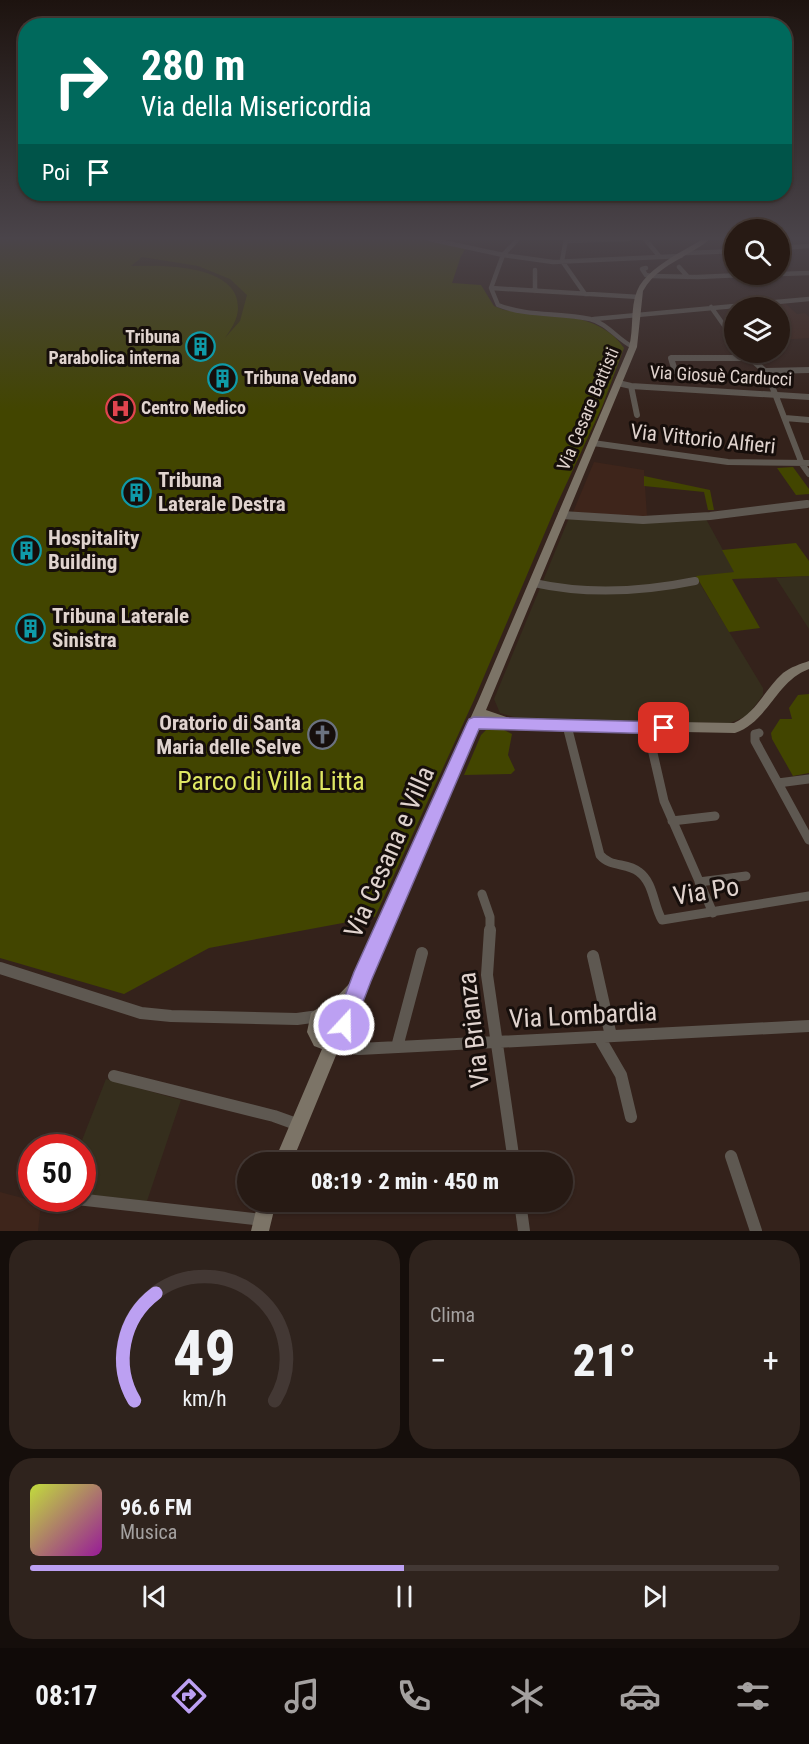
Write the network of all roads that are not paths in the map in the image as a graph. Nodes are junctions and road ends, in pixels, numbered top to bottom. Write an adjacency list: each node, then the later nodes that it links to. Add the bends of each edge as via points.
1 (493, 296): 7 (street, via 504,308)
2 (629, 296): 3 (street)
3 (639, 297): 6 (main road, Via Cesare Battisti)
4 (809, 299): 5 (street)
5 (711, 307): 6 (street); 8 (street)
6 (639, 316): 7 (street); 9 (main road, Via Cesare Battisti)
7 (592, 319): 9 (street)
8 (724, 325)
9 (633, 347): 15 (main road, Via Cesare Battisti)
10 (724, 357): 13 (street, via 671,358)
11 (756, 363): 14 (street)
12 (809, 370): 14 (street)
13 (675, 371)
14 (766, 371): 17 (street)
15 (618, 383): 16 (street, Via Giosuè Carducci); 22 (main road, Via Cesare Battisti)
16 (631, 386): 17 (street, Via Giosuè Carducci); 19 (street, Via Giosuè Carducci)
17 (776, 394): 18 (street, Via Giosuè Carducci); 20 (street)
18 (809, 397)
19 (637, 415)
20 (785, 418): 21 (street); 23 (street)
21 (809, 420)
22 (593, 442): 23 (street, Via Vittorio Alfieri, via 740,464); 26 (main road, Via Cesare Battisti)
23 (805, 463): 24 (street)
24 (809, 474)
25 (809, 504): 26 (street, via 644,520)
26 (562, 515): 28 (main road, Via Cesare Battisti)
27 (695, 580): 28 (street, via 649,590 565,590)
28 (534, 583): 30 (main road, Via Cesare Battisti)
29 (809, 665): 35 (main road, via 791,671 758,714 742,726)
30 (485, 699): 31 (main road, Via Cesare Battisti); 32 (main road)
31 (477, 718): 32 (main road); 33 (main road); 37 (main road, Via Cesare Battisti)
32 (500, 718): 33 (main road)
33 (516, 725): 34 (main road)
34 (567, 726): 35 (main road); 47 (street, Via Po, via 602,860 642,874 662,920)
35 (647, 728): 41 (street)
36 (759, 733): 39 (street, via 755,734 755,741)
37 (464, 746): 52 (main road, Via Cesana e Villa, via 361,979)
38 (809, 779): 39 (street)
39 (778, 783): 42 (street)
40 (715, 816): 41 (street)
41 (672, 820): 44 (street)
42 (809, 840)
43 (746, 876): 44 (street)
44 (699, 882): 47 (street)
45 (482, 894): 54 (street, Via Brianza, via 491,912 487,972)
46 (809, 896): 47 (street, Via Po)
47 (713, 913)
48 (422, 953): 55 (street)
49 (593, 956): 53 (street)
50 (0, 968): 52 (street, Via Lombardia, via 141,1013 297,1018)
51 (809, 1026): 53 (street, Via Lombardia)
52 (329, 1029): 55 (street, Via Lombardia, via 342,1047); 58 (main road, Via Cesana e Villa, via 319,1075)
53 (605, 1037): 54 (street, Via Lombardia); 57 (street, via 623,1077)
54 (496, 1042): 55 (street, Via Lombardia); 60 (street, Via Brianza)
55 (397, 1047)
56 (114, 1076): 58 (street)
57 (632, 1117)
58 (299, 1125): 59 (main road, Via Cesana e Villa)
59 (287, 1152)
60 (512, 1152)
61 (731, 1156): 66 (street)
62 (96, 1202): 64 (street)
63 (521, 1212): 65 (street)
64 (261, 1226)
65 (524, 1231)
66 (756, 1231)

